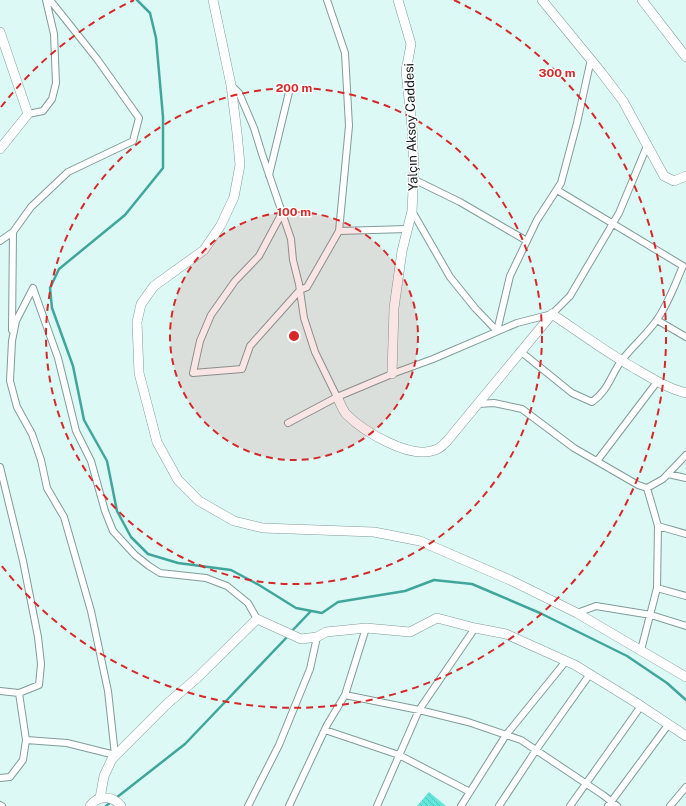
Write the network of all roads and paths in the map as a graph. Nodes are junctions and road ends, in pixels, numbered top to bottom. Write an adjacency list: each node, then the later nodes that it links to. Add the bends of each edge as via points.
1 (46, 0): 13 (street, via 54,34 56,83 52,99 43,111)
2 (50, 0): 25 (street, via 98,59 139,118 133,141 68,172 31,207)
3 (213, 0): 11 (street)
4 (327, 0): 24 (street, via 346,60 349,126)
5 (398, 0): 18 (street, Yalçın Aksoy Caddesi, via 411,44 406,71 412,127)
6 (542, 0): 10 (street)
7 (642, 0): 9 (street)
8 (0, 32): 13 (street)
9 (686, 57)
10 (591, 59): 14 (street, via 623,101); 19 (street, via 567,161)
11 (231, 85): 16 (street, via 239,93 246,107); 53 (street, via 240,166 234,197 221,225 204,250 154,286 141,304 137,322 139,374 157,442 178,480 200,501 234,521 263,528 374,532 420,541 510,580)
12 (290, 92): 16 (street)
13 (28, 114): 15 (street)
14 (647, 146): 17 (street, via 664,176 674,181); 22 (street)
15 (0, 149)
16 (270, 176): 21 (street)
17 (686, 176)
18 (413, 179): 20 (street, Yalçın Aksoy Caddesi); 27 (street, via 460,202)
19 (557, 190): 22 (street); 27 (street, via 537,220)
20 (412, 211): 23 (street, Yalçın Aksoy Caddesi); 32 (street, via 450,277)
21 (282, 213): 29 (street, via 291,239); 29 (street, via 259,256 235,281 211,316 200,341 194,373 242,369 250,346)
22 (613, 223): 28 (street); 30 (street, via 570,296)
23 (407, 229): 24 (street); 37 (street, Yalçın Aksoy Caddesi, via 394,308)
24 (338, 231): 29 (street, via 307,287)
25 (13, 232): 26 (street); 34 (street)
26 (0, 241)
27 (527, 241): 32 (street, via 510,276)
28 (685, 267): 31 (street)
29 (300, 290): 40 (street, via 304,318 315,352)
30 (552, 314): 32 (street, via 518,323); 35 (street); 36 (street)
31 (657, 320): 33 (street); 36 (street)
32 (497, 332): 37 (street)
33 (686, 337)
34 (12, 341): 55 (street, via 16,322 33,288 58,358 76,431 91,461 113,531 135,555 160,573 206,578 227,586 248,602); 75 (street, via 10,381 17,407 32,434 48,488 64,517 91,611 108,691)
35 (520, 352): 36 (street, via 572,393 592,402 611,381); 41 (street)
36 (622, 361): 38 (street)
37 (392, 374): 40 (street)
38 (657, 382): 39 (street); 44 (street)
39 (686, 394)
40 (337, 397): 41 (street, via 346,413 377,438 401,449 421,452 435,450 445,442); 42 (street)
41 (478, 404): 44 (street, via 494,403 522,409 574,448)
42 (288, 423)
43 (686, 455): 46 (street)
44 (597, 461): 48 (street)
45 (0, 466): 65 (street, via 23,561 41,664 39,685)
46 (668, 474): 47 (street); 48 (street)
47 (686, 478)
48 (647, 488): 49 (street)
49 (658, 526): 50 (street); 51 (street)
50 (686, 534)
51 (657, 588): 52 (street); 54 (street)
52 (686, 596)
53 (577, 613): 54 (street, via 596,606); 60 (street)
54 (651, 615): 56 (street); 60 (street)
55 (257, 619): 59 (street, via 301,640); 75 (street)
56 (686, 626)
57 (366, 628): 58 (street, via 410,632 437,618); 59 (street, via 326,632); 66 (street)
58 (475, 628): 61 (street, via 506,634); 68 (street)
59 (317, 637): 85 (street, via 310,669 279,745)
60 (641, 650): 63 (street)
61 (566, 661): 62 (street); 71 (street)
62 (590, 674): 67 (street); 74 (street)
63 (686, 677)
64 (0, 691): 65 (street)
65 (19, 693): 73 (street)
66 (345, 695): 68 (street); 70 (street)
67 (641, 706): 69 (street); 78 (street)
68 (419, 710): 71 (street); 76 (street)
69 (668, 724): 72 (street); 82 (street)
70 (325, 730): 76 (street); 86 (street)
71 (506, 735): 74 (street, via 521,740); 80 (street)
72 (686, 736)
73 (26, 740): 75 (street, via 67,743); 77 (street, via 23,760 10,777)
74 (536, 750): 78 (street); 89 (street)
75 (115, 755): 81 (street, via 104,776)
76 (399, 755): 80 (street); 87 (street)
77 (0, 778)
78 (585, 783): 82 (street); 90 (street)
79 (686, 786): 91 (street)
80 (470, 792): 88 (street)
81 (100, 798): 83 (street); 84 (street, via 111,798)
82 (612, 805)
83 (90, 806)
84 (121, 806)
85 (248, 806)
86 (289, 806)
87 (378, 806)
88 (461, 806)
89 (499, 806)
90 (570, 806)
91 (670, 806)

